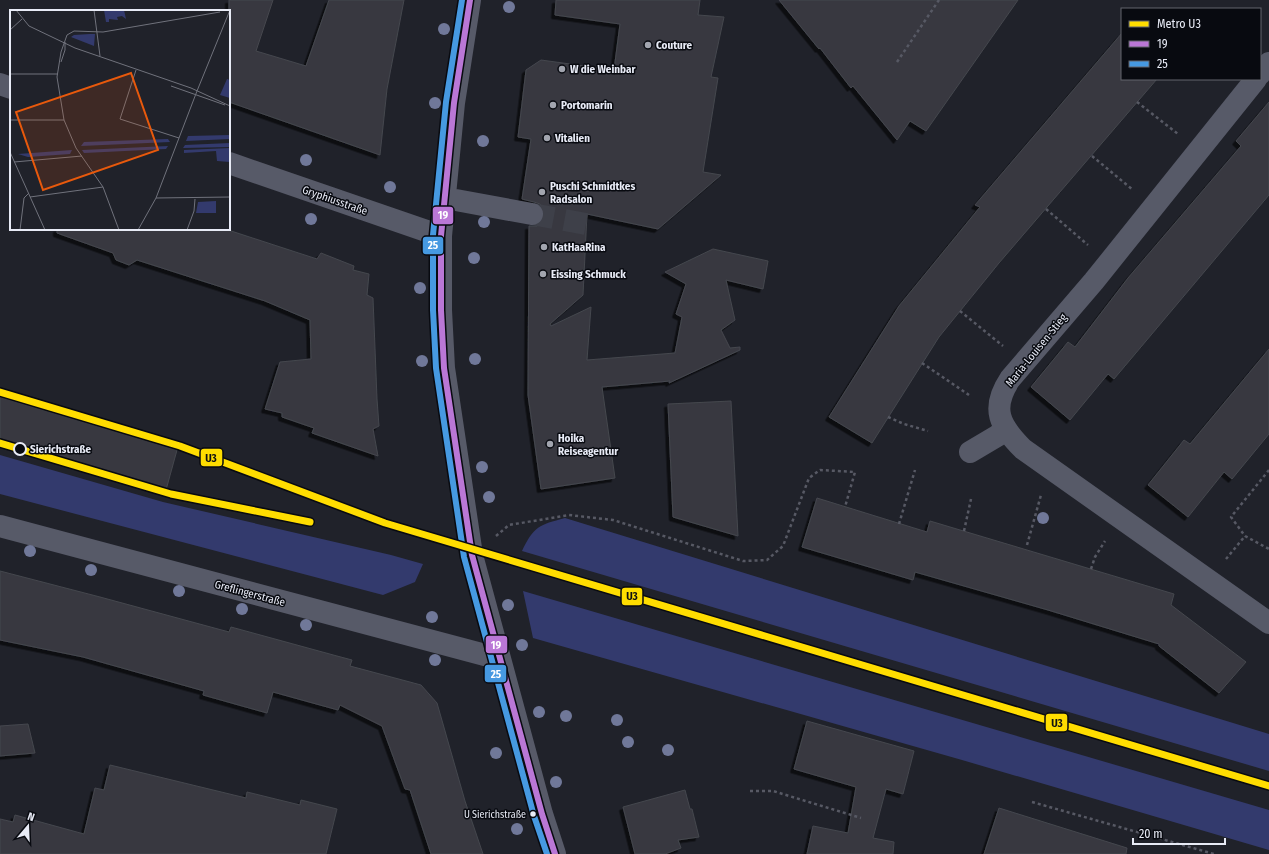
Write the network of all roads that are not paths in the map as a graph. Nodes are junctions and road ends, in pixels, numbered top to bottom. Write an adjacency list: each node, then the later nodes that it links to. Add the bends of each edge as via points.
1 (470, 0): 8 (street, via 454,104)
2 (1269, 63): 3 (street)
3 (1261, 73)
4 (1255, 80): 11 (street, Maria-Louisen-Stieg, via 1094,280 1010,379 1002,393 998,408)
5 (0, 84): 6 (street)
6 (10, 88)
7 (230, 163): 10 (street, Gryphiusstraße)
8 (445, 198): 9 (street); 10 (street)
9 (532, 214)
10 (441, 236): 15 (street, via 444,368 472,555)
11 (1006, 429): 12 (street); 14 (street, Maria-Louisen-Stieg, via 1023,449 1040,462)
12 (970, 452)
13 (0, 526): 15 (street, Greflingerstraße)
14 (1269, 624)
15 (500, 659): 16 (street)
16 (555, 854)

